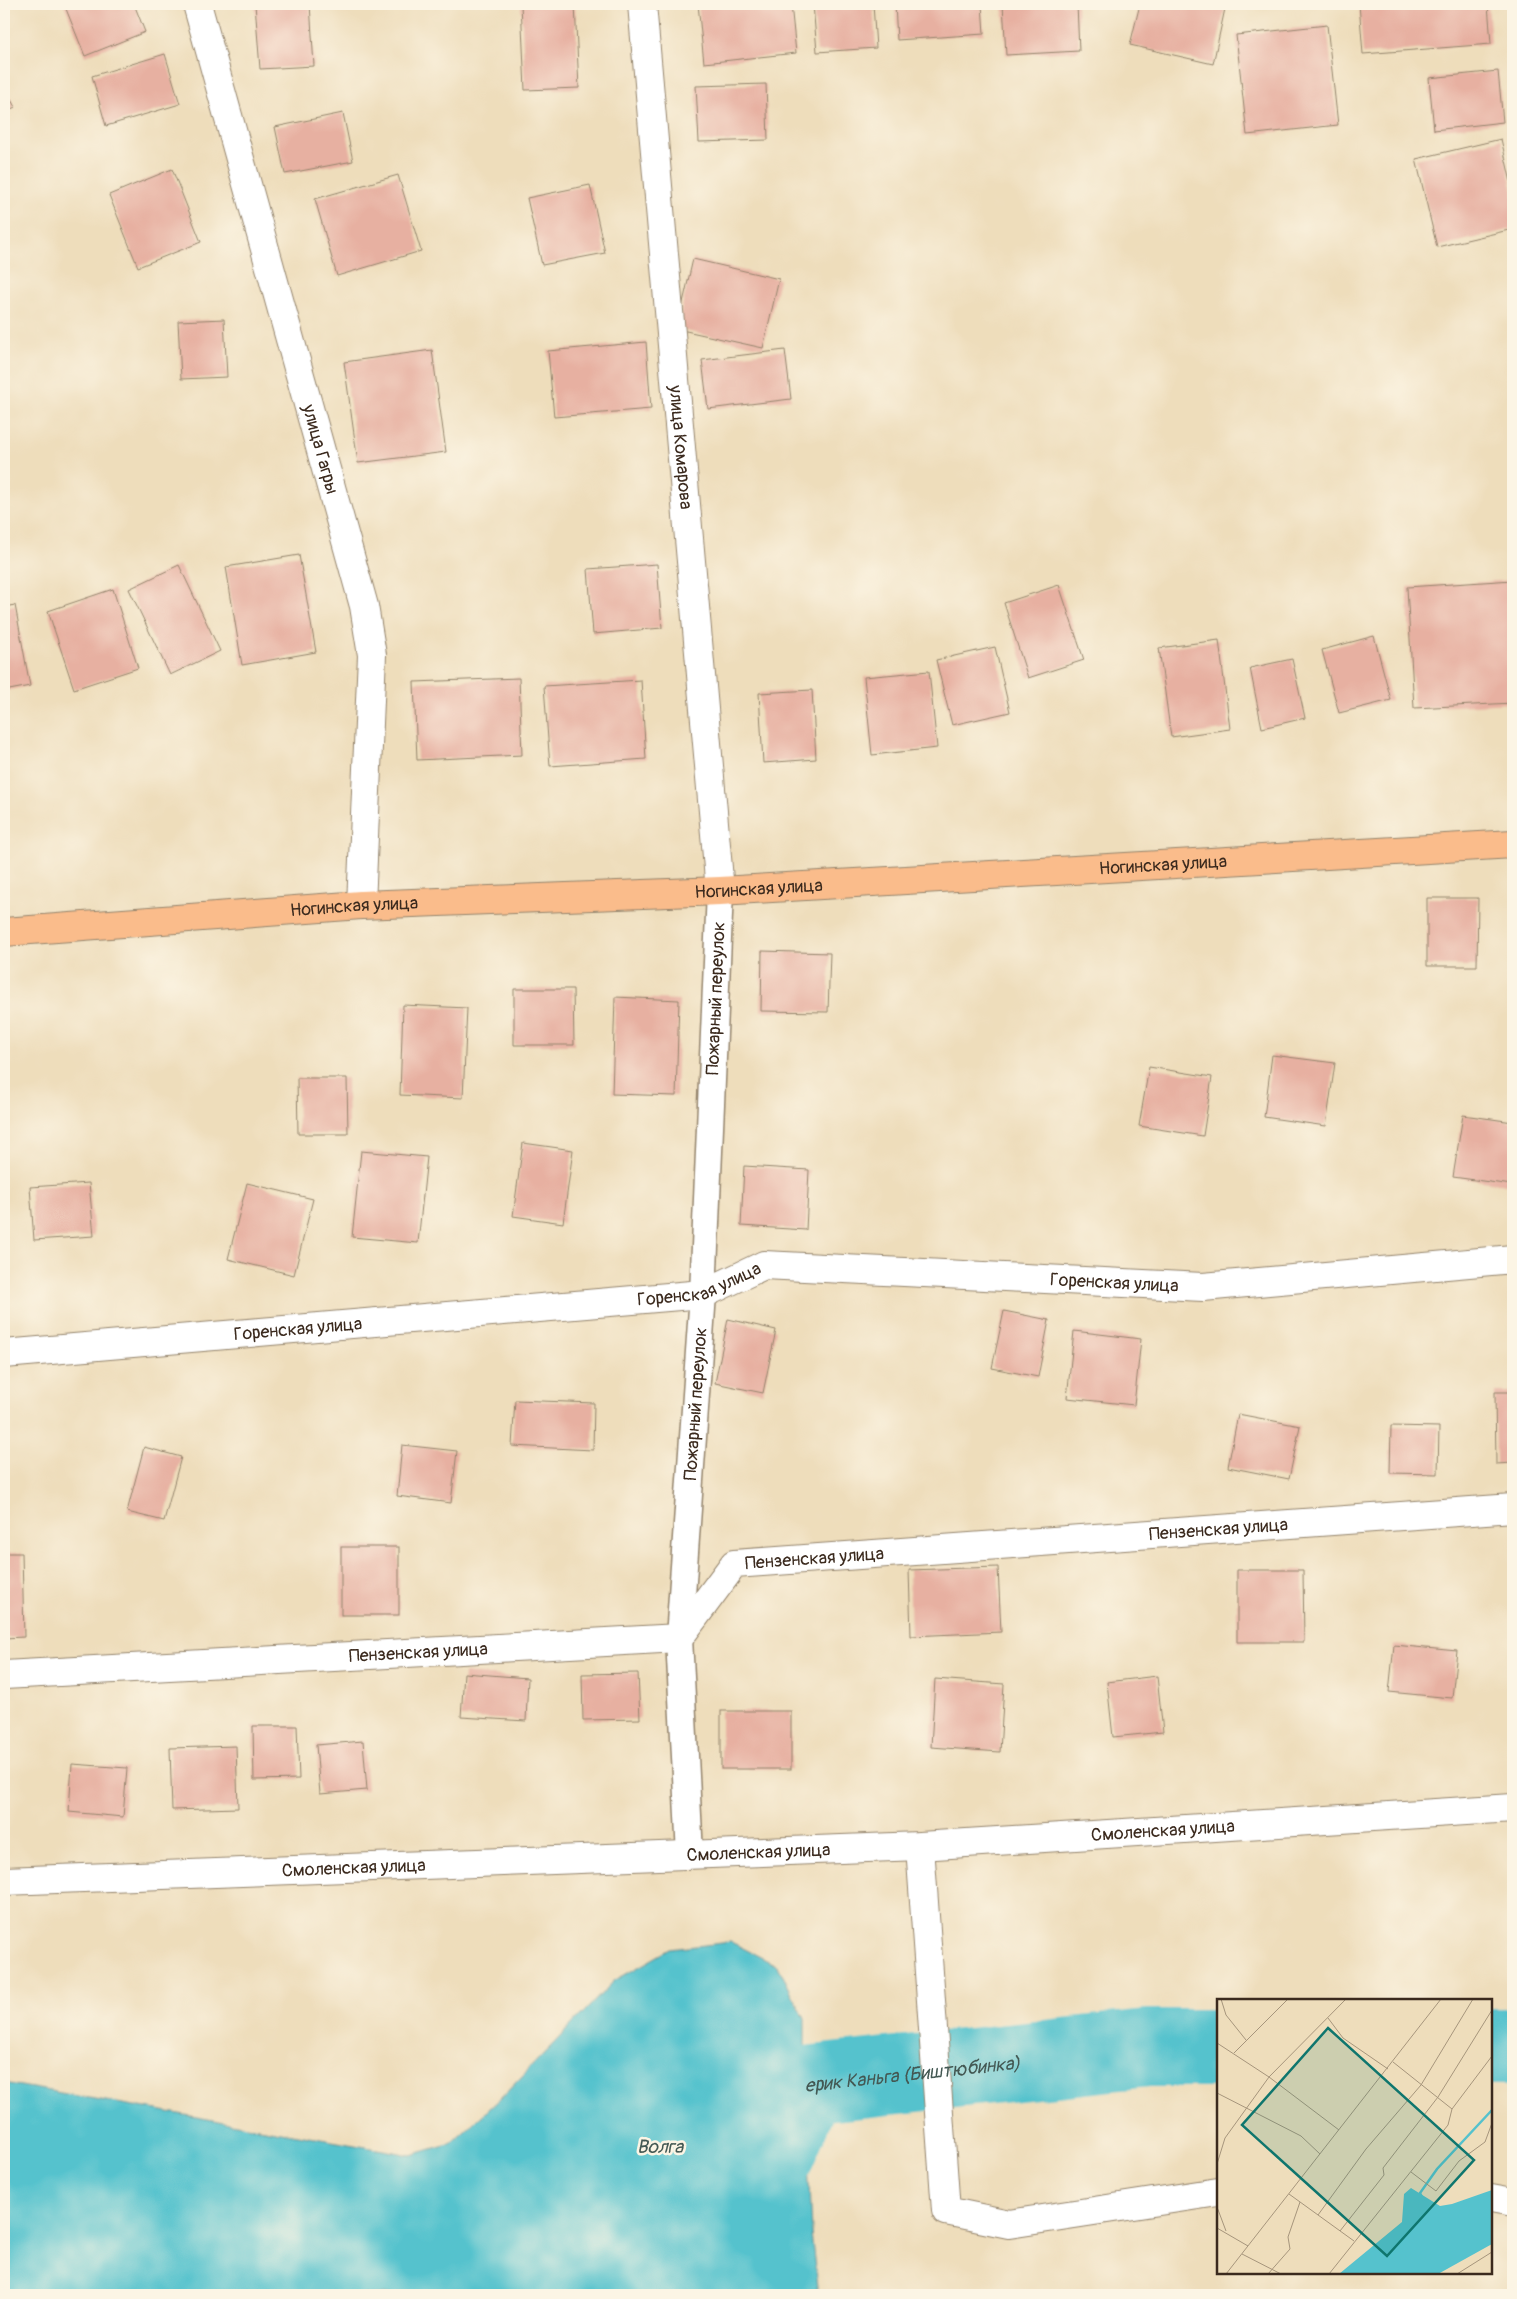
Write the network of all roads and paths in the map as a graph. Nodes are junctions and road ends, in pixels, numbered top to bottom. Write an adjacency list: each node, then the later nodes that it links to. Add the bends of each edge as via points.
1 (197, 4): 5 (street, улица Гагры, via 364,606 372,655)
2 (642, 4): 4 (street, улица Комарова)
3 (1513, 844): 4 (main road, Ногинская улица)
4 (720, 891): 5 (main road, Ногинская улица); 8 (lane, Пожарный переулок)
5 (361, 905): 6 (main road, Ногинская улица)
6 (4, 932)
7 (1513, 1258): 8 (street, Горенская улица, via 1203,1287 764,1266)
8 (703, 1294): 9 (street, Горенская улица); 11 (lane, Пожарный переулок)
9 (4, 1354)
10 (1513, 1508): 11 (street, Пензенская улица, via 734,1564)
11 (679, 1638): 12 (street, Пензенская улица); 15 (lane, Пожарный переулок)
12 (4, 1675)
13 (1513, 1808): 14 (street, Смоленская улица)
14 (920, 1846): 15 (street, Смоленская улица); 17 (street, via 946,2211 1009,2224)
15 (690, 1855): 16 (street, Смоленская улица)
16 (4, 1881)
17 (1217, 2192)
18 (1492, 2198): 19 (street)
19 (1513, 2202)

